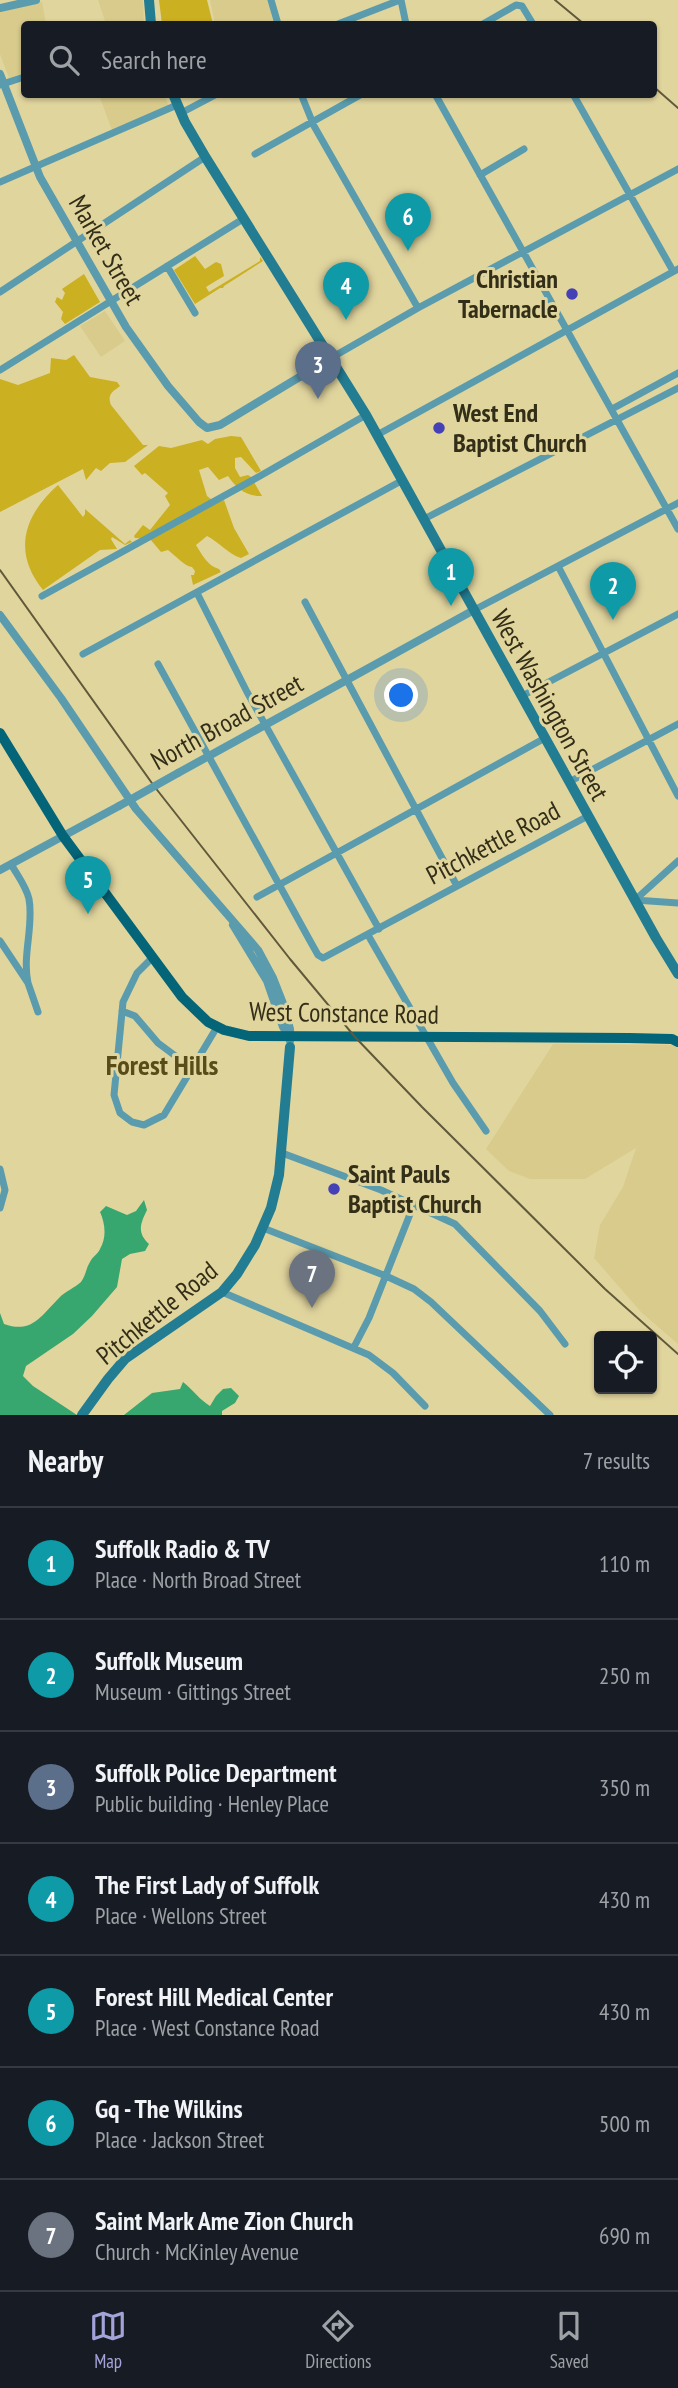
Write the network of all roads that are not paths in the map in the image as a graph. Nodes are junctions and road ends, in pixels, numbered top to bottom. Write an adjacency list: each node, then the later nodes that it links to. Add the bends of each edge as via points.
1 (36, 0): 5 (street)
2 (149, 0): 6 (main road)
3 (271, 0): 7 (street)
4 (401, 0): 8 (street); 9 (street)
5 (0, 8)
6 (151, 21)
7 (277, 21)
8 (346, 21)
9 (405, 21)
10 (488, 21): 11 (street, via 516,5 522,6)
11 (531, 21)
12 (0, 74): 14 (street, Market Street)
13 (21, 78): 14 (street)
14 (2, 85): 26 (street, Market Street)
15 (175, 98): 21 (main road, West Washington Street)
16 (207, 98): 21 (street)
17 (303, 98): 22 (street)
18 (355, 98): 22 (street)
19 (437, 98): 28 (street)
20 (575, 98): 30 (street)
21 (179, 109): 25 (main road, West Washington Street); 26 (street)
22 (313, 123): 24 (street); 38 (street)
23 (524, 149): 28 (street)
24 (255, 155)
25 (205, 157): 31 (main road, West Washington Street); 32 (street)
26 (36, 167): 29 (street); 32 (street, Market Street)
27 (678, 169): 30 (street)
28 (480, 175): 33 (street)
29 (0, 182)
30 (629, 194): 33 (street); 35 (street)
31 (243, 219): 34 (street); 41 (main road, West Washington Street)
32 (77, 242): 36 (street); 37 (street, Market Street)
33 (523, 250): 38 (street); 40 (street)
34 (167, 266): 37 (street); 39 (street)
35 (676, 270): 40 (street)
36 (0, 292)
37 (111, 302): 41 (street, Market Street, via 168,386 207,428 220,425); 42 (street)
38 (418, 307): 41 (street)
39 (195, 313)
40 (568, 329): 45 (street); 48 (street)
41 (331, 358): 46 (main road, West Washington Street)
42 (0, 370)
43 (678, 373): 45 (street)
44 (678, 388): 47 (street)
45 (612, 409): 47 (street)
46 (366, 415): 48 (main road, West Washington Street); 56 (street)
47 (618, 419): 51 (street); 52 (street)
48 (377, 435): 49 (main road, West Washington Street)
49 (403, 480): 52 (main road, West Washington Street); 55 (street)
50 (678, 503): 51 (street)
51 (667, 509): 53 (street); 54 (street)
52 (424, 519): 58 (main road, West Washington Street)
53 (678, 529)
54 (558, 566): 58 (street); 61 (street)
55 (197, 593): 62 (street); 66 (street)
56 (42, 596)
57 (305, 602): 64 (street)
58 (474, 610): 64 (street, North Broad Street); 65 (main road, West Washington Street)
59 (678, 614): 61 (street)
60 (0, 615): 99 (street, via 125,793 247,936 285,1006)
61 (603, 653): 65 (street); 70 (street)
62 (83, 654)
63 (158, 664): 71 (street)
64 (348, 680): 66 (street, North Broad Street); 74 (street)
65 (522, 696): 69 (main road, West Washington Street)
66 (265, 724): 71 (street, North Broad Street); 77 (street)
67 (678, 724): 70 (street)
68 (0, 733): 76 (main road, West Constance Road)
69 (545, 738): 72 (main road, West Washington Street); 74 (street)
70 (649, 740): 72 (street); 73 (street)
71 (209, 755): 76 (street, North Broad Street, bridge); 81 (street)
72 (569, 782): 75 (main road, West Washington Street)
73 (678, 796)
74 (417, 809): 77 (street); 82 (street)
75 (588, 816): 82 (street, Pitchkettle Road); 84 (main road, West Washington Street)
76 (63, 836): 79 (street, North Broad Street); 91 (main road, West Constance Road)
77 (337, 853): 81 (street); 86 (street)
78 (678, 861): 84 (street)
79 (10, 864): 80 (street, North Broad Street); 89 (street, via 29,903)
80 (0, 870)
81 (280, 885): 83 (street); 87 (street, Pitchkettle Road, via 320,956)
82 (457, 886): 86 (street, Pitchkettle Road)
83 (257, 897)
84 (635, 900): 85 (street); 92 (main road, West Washington Street)
85 (678, 903)
86 (379, 929): 87 (street, Pitchkettle Road)
87 (368, 935): 97 (street)
88 (0, 941): 90 (street)
89 (26, 947): 90 (street); 93 (street)
90 (8, 953): 93 (street)
91 (152, 958): 94 (street, via 132,982); 96 (main road, West Constance Road, via 190,1007)
92 (678, 974)
93 (28, 983): 95 (street)
94 (122, 1011): 100 (street, via 135,1016 158,1043); 100 (street, via 114,1096 126,1119 144,1125 164,1115)
95 (38, 1012)
96 (217, 1027): 99 (main road, West Constance Road); 100 (street)
97 (428, 1038): 98 (main road, West Constance Road); 99 (main road, West Constance Road); 101 (street)
98 (676, 1039)
99 (290, 1042): 102 (main road, Pitchkettle Road)
100 (193, 1069)
101 (486, 1131)
102 (282, 1153): 104 (street); 106 (main road, Pitchkettle Road, via 276,1194)
103 (0, 1170): 105 (street, via 5,1190)
104 (414, 1203): 107 (street); 109 (street, via 464,1231)
105 (0, 1208)
106 (263, 1228): 107 (street); 108 (main road, Pitchkettle Road)
107 (386, 1276): 110 (street); 113 (street, via 431,1302)
108 (222, 1292): 110 (street); 112 (main road, Pitchkettle Road, via 125,1359)
109 (565, 1344)
110 (354, 1347): 111 (street, via 382,1363)
111 (425, 1405)
112 (82, 1415)
113 (550, 1415)

